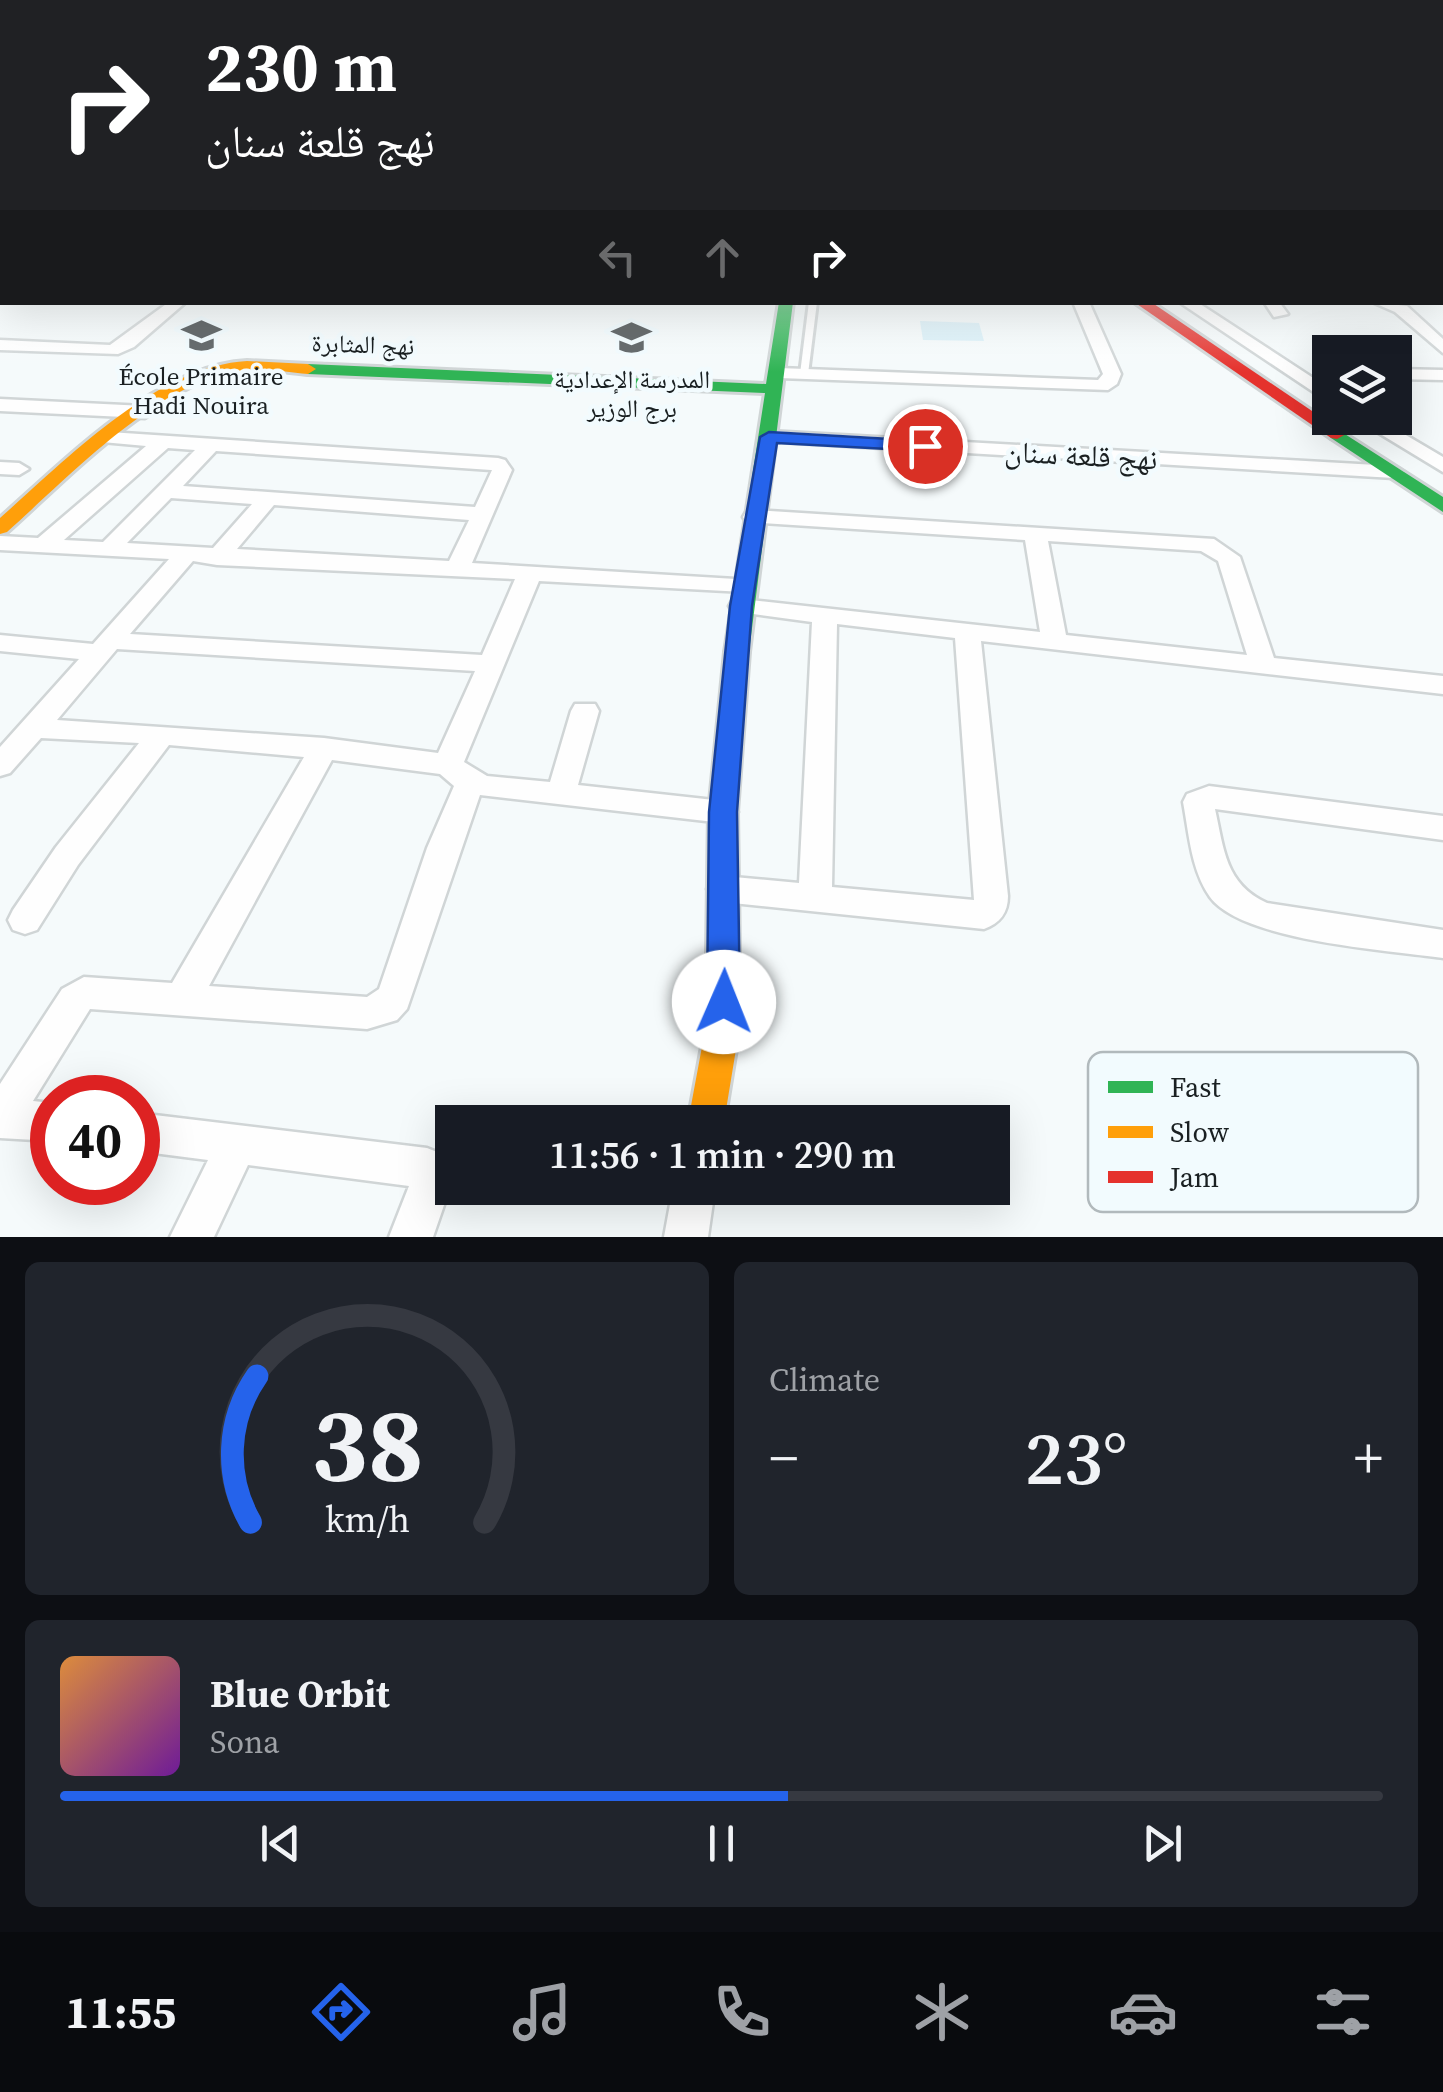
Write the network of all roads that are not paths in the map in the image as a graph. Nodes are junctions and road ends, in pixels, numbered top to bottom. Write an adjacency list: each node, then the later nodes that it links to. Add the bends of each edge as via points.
1 (175, 305): 9 (street, via 112,350)
2 (786, 305): 16 (main road)
3 (813, 305): 13 (lane)
4 (1082, 305): 13 (street, via 1112,374 1102,386)
5 (1145, 305): 30 (main road)
6 (1167, 305): 18 (main road)
7 (1190, 305): 11 (street)
8 (1387, 305): 10 (street)
9 (0, 345)
10 (1443, 348)
11 (1286, 371): 12 (street); 17 (street)
12 (1312, 372)
13 (804, 374): 16 (street)
14 (1412, 374): 15 (street)
15 (1443, 375)
16 (777, 381): 20 (main road, نهج المثابرة, via 240,366 206,372); 23 (main road)
17 (1312, 386)
18 (1312, 400)
19 (0, 405): 20 (street)
20 (145, 412): 24 (main road, نهج المثابرة)
21 (1365, 435): 31 (main road)
22 (1393, 435): 27 (street)
23 (769, 437): 30 (street, نهج قلعة سنان); 36 (main road)
24 (108, 438): 25 (street); 37 (main road, نهج المثابرة)
25 (164, 441): 26 (street); 40 (street)
26 (213, 443): 32 (street); 35 (street, via 487,462 502,470)
27 (1407, 443): 28 (street); 29 (street)
28 (1443, 445)
29 (1443, 466)
30 (1394, 472): 34 (main road)
31 (1443, 485)
32 (166, 491): 33 (street); 41 (street)
33 (269, 498): 35 (street); 43 (street)
34 (1443, 506)
35 (482, 514): 44 (street)
36 (754, 517): 38 (street); 46 (main road)
37 (0, 528)
38 (1035, 532): 49 (street); 53 (street, via 1219,549 1228,557)
39 (0, 544): 40 (street)
40 (43, 546): 41 (street)
41 (107, 551): 42 (street)
42 (185, 556): 43 (street); 51 (street)
43 (217, 558): 44 (street)
44 (458, 570): 45 (street)
45 (530, 573): 46 (street); 52 (street)
46 (743, 596): 47 (street); 62 (main road)
47 (825, 616): 48 (street); 65 (street)
48 (967, 630): 49 (street); 65 (street, via 991,906 974,916)
49 (1054, 640): 53 (street)
50 (0, 643): 51 (street)
51 (105, 647): 52 (street); 56 (street)
52 (490, 664): 60 (street)
53 (1264, 666): 54 (street)
54 (1443, 684)
55 (585, 710): 61 (street)
56 (34, 728): 57 (street); 59 (street)
57 (162, 734): 58 (street); 66 (street)
58 (324, 748): 60 (street); 68 (street)
59 (0, 766)
60 (459, 774): 61 (street); 68 (street, via 444,848 394,998 384,1009)
61 (561, 794): 62 (street)
62 (723, 812): 64 (main road)
63 (1443, 828): 67 (street, via 1210,797 1198,802 1217,882 1239,908)
64 (724, 889): 65 (street); 69 (main road, via 723,1024)
65 (814, 897)
66 (25, 920)
67 (1443, 944)
68 (182, 1000): 70 (street, via 84,993)
69 (709, 1105)
70 (1, 1117): 71 (street)
71 (30, 1120)
72 (160, 1134): 73 (street)
73 (238, 1143): 75 (street); 76 (street, via 427,1168 431,1182)
74 (691, 1205): 77 (street)
75 (192, 1237)
76 (411, 1237)
77 (686, 1237)

